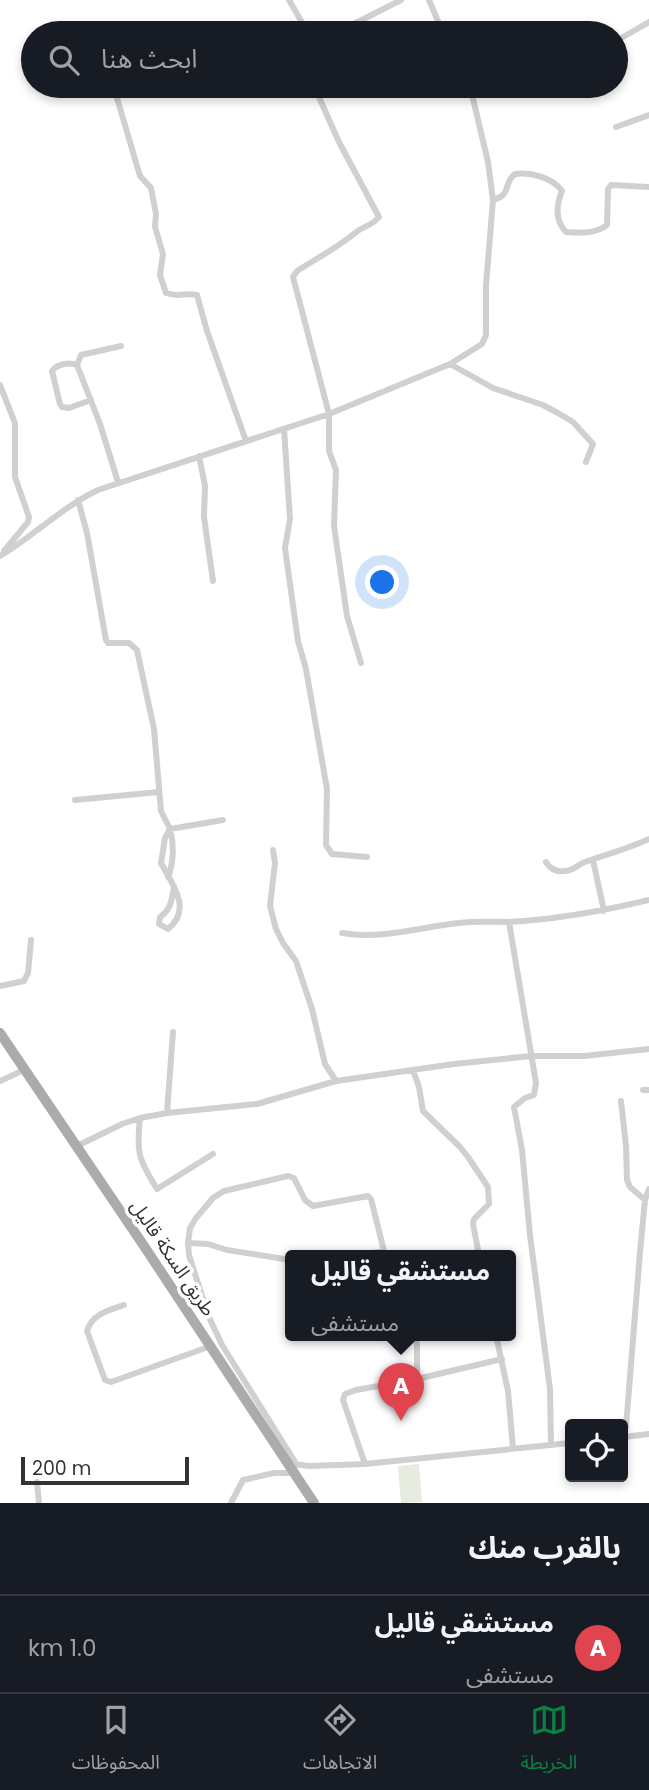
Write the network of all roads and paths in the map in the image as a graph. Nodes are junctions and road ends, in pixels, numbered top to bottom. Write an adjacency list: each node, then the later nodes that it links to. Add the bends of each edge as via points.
1 (289, 0): 4 (street)
2 (401, 0): 5 (street)
3 (429, 0): 6 (street)
4 (301, 21)
5 (360, 21)
6 (438, 21)
7 (649, 22): 8 (street)
8 (628, 34)
9 (117, 98): 23 (street, via 140,176 151,188 163,254 161,280 166,293 197,295)
10 (319, 98): 21 (street, via 379,217 293,277)
11 (473, 98): 15 (street)
12 (649, 115): 13 (street)
13 (616, 127)
14 (649, 187): 15 (street, via 611,185 607,225 582,233 561,228 557,215 562,191 554,182 515,174 506,194)
15 (493, 200): 17 (street, via 485,335 482,344)
16 (121, 346): 18 (street, via 81,355)
17 (450, 364): 21 (street); 25 (street, via 572,422 593,444)
18 (77, 365): 20 (street); 20 (street, via 52,371 60,404 69,408)
19 (0, 385): 28 (street, via 15,423 15,477 29,517)
20 (91, 400): 26 (street)
21 (329, 414): 22 (street); 30 (street, via 330,452 336,466 334,526 346,616)
22 (284, 429): 23 (street); 38 (street, via 290,519 285,548 327,789 326,845 332,854)
23 (246, 441): 24 (street)
24 (199, 456): 26 (street); 29 (street)
25 (586, 462)
26 (118, 482): 27 (street)
27 (78, 500): 28 (street); 31 (street, via 106,640 135,646 139,657 154,729)
28 (0, 556)
29 (213, 581)
30 (361, 663)
31 (159, 792): 32 (street); 34 (street)
32 (75, 800)
33 (223, 820): 34 (street)
34 (170, 829): 37 (street); 41 (street)
35 (649, 839): 39 (street)
36 (273, 849): 56 (street, via 270,906 276,929 296,961 325,1064)
37 (171, 857): 41 (street); 42 (street)
38 (367, 857)
39 (593, 860): 40 (street, via 566,871); 45 (street)
40 (545, 862)
41 (160, 863): 42 (street)
42 (168, 877): 43 (street)
43 (174, 886): 43 (street, via 180,904 175,923 168,929 159,924)
44 (649, 901): 45 (street)
45 (604, 911): 46 (street)
46 (509, 922): 47 (street, via 426,926 382,935); 53 (street)
47 (342, 933)
48 (31, 940): 49 (street, via 24,981)
49 (0, 986)
50 (173, 1032): 59 (street)
51 (0, 1033): 54 (main road, طريق السكة قاليل)
52 (649, 1049): 53 (street)
53 (531, 1056): 55 (street); 79 (street, via 534,1095 514,1107 550,1389)
54 (24, 1070): 57 (street); 61 (main road, طريق السكة قاليل)
55 (412, 1070): 56 (street); 67 (street, via 423,1111 460,1147 488,1187 489,1204 473,1224)
56 (336, 1081): 59 (street, via 257,1104)
57 (0, 1082)
58 (621, 1101): 64 (street, via 627,1180)
59 (167, 1113): 60 (street)
60 (140, 1118): 61 (street); 62 (street, via 140,1161 157,1189)
61 (77, 1146): 72 (main road, طريق السكة قاليل)
62 (213, 1154)
63 (649, 1189): 64 (street)
64 (645, 1200): 75 (street)
65 (188, 1243): 66 (street, via 190,1228 213,1198 224,1191 288,1176 298,1182 304,1199 313,1206 368,1196); 68 (street); 82 (street, via 208,1315 222,1345)
66 (383, 1250)
67 (478, 1250)
68 (285, 1259)
69 (124, 1305): 72 (street, via 98,1315 88,1326 105,1380 120,1379)
70 (416, 1341): 74 (street)
71 (498, 1341): 73 (street)
72 (211, 1346): 82 (main road, طريق السكة قاليل)
73 (502, 1359): 74 (street); 80 (street)
74 (417, 1379): 81 (street, via 345,1394 345,1409)
75 (625, 1419)
76 (649, 1434): 77 (street)
77 (628, 1436)
78 (565, 1444): 79 (street)
79 (551, 1445): 80 (street)
80 (513, 1448): 81 (street)
81 (365, 1464): 83 (street)
82 (293, 1466): 83 (street); 85 (main road, طريق السكة قاليل); 87 (street, via 243,1480)
83 (309, 1466): 85 (street, via 302,1474)
84 (37, 1482): 86 (street)
85 (302, 1485): 88 (main road, طريق السكة قاليل)
86 (39, 1503)
87 (230, 1503)
88 (314, 1503)

